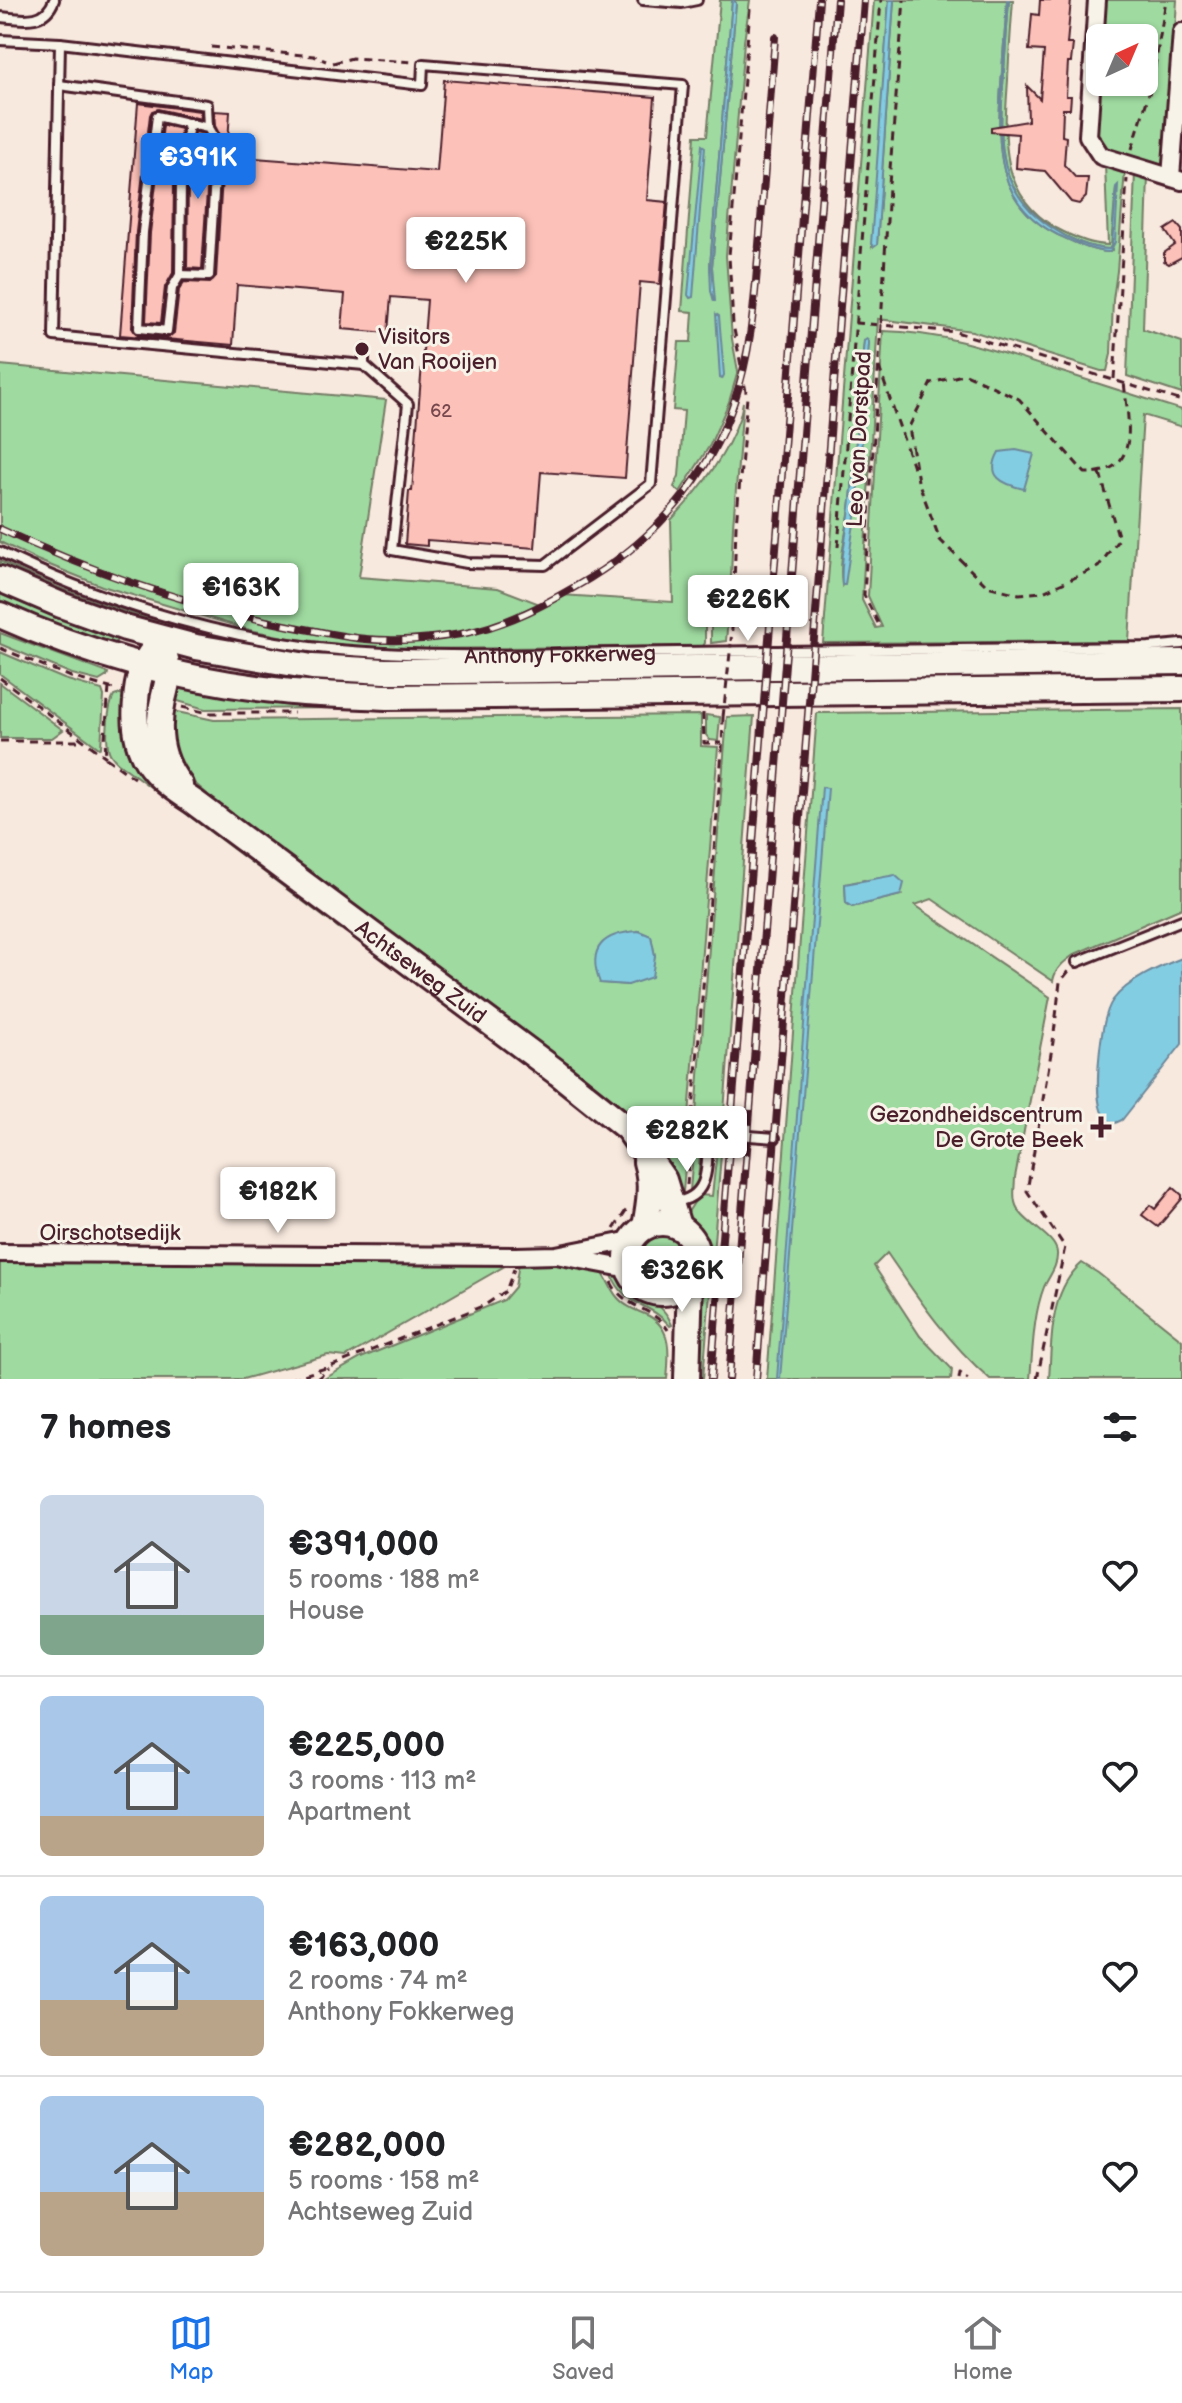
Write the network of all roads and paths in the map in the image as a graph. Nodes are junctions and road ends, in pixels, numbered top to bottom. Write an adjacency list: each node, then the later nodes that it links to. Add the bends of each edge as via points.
1 (54, 0): 9 (lane, via 44,15 32,20)
2 (643, 0): 3 (lane)
3 (697, 0)
4 (881, 0): 21 (path)
5 (904, 0): 22 (path)
6 (1097, 0): 18 (street, via 1088,136 1101,156)
7 (1166, 0): 18 (path, via 1152,84)
8 (750, 9): 35 (path, via 729,270 747,408)
9 (0, 17)
10 (1182, 32): 19 (street)
11 (0, 40): 12 (lane)
12 (60, 43): 15 (lane); 25 (lane, via 422,85 423,64 683,85 651,484 545,565 467,563 392,550 408,404)
13 (204, 47): 14 (path, via 314,56 331,63 352,58)
14 (415, 62)
15 (59, 85): 17 (lane, via 207,105); 25 (lane, via 54,336)
16 (189, 123): 17 (lane); 20 (lane, via 181,181); 20 (lane, via 157,116 143,232 139,328 167,331 172,288)
17 (208, 128): 20 (lane, via 217,143 209,276)
18 (1128, 164): 19 (street); 26 (path)
19 (1177, 179)
20 (180, 275)
21 (855, 323): 22 (path); 31 (path)
22 (881, 325): 24 (path, Leo van Dorstpad); 26 (path, Leo van Dorstpad, via 956,332)
23 (364, 349): 25 (lane)
24 (878, 364): 30 (path); 36 (path, Leo van Dorstpad, via 864,595)
25 (364, 365)
26 (1114, 379): 27 (path, Leo van Dorstpad)
27 (1124, 382): 28 (path, Leo van Dorstpad); 29 (path, via 1125,456)
28 (1182, 401)
29 (1100, 473): 30 (path, via 1085,473 1019,399 966,374 931,383 909,427); 30 (path, via 1119,539 1098,567 1043,592 1019,594 987,586 940,540)
30 (918, 481)
31 (838, 547)
32 (0, 552): 39 (lane, Anthony Fokkerweg, via 85,589 164,614 315,647 475,654)
33 (0, 579): 38 (main road, Anthony Fokkerweg)
34 (0, 615): 42 (main road, Anthony Fokkerweg)
35 (733, 616): 37 (path, via 709,615); 50 (path, bridge)
36 (878, 623)
37 (709, 626)
38 (160, 639): 41 (main road, Anthony Fokkerweg, via 312,667 385,671); 42 (main road, Achtseweg Zuid); 43 (main road, Achtseweg Zuid)
39 (1182, 644)
40 (0, 648): 45 (path)
41 (1182, 662)
42 (142, 666): 43 (main road, Anthony Fokkerweg); 52 (main road, Achtseweg Zuid, via 134,719 143,757 168,785)
43 (170, 673): 46 (main road, Anthony Fokkerweg, via 279,691 387,697); 52 (main road, Achtseweg Zuid, via 160,742 172,775)
44 (0, 678): 49 (path)
45 (109, 688)
46 (1182, 689)
47 (703, 716): 50 (path, via 704,743)
48 (0, 741): 49 (path)
49 (84, 741): 51 (path)
50 (722, 743): 56 (path, via 687,1192)
51 (106, 758)
52 (194, 802): 56 (main road, Achtseweg Zuid, via 628,1129 664,1180)
53 (1182, 920): 54 (lane)
54 (1077, 962): 73 (path, via 1060,982 1027,1191 1065,1247)
55 (775, 1138): 56 (lane, via 708,1133 702,1188 689,1199)
56 (658, 1207): 57 (main road, via 667,1223); 58 (path, via 609,1236); 63 (main road, Achtseweg Zuid, via 693,1240 697,1250)
57 (638, 1233): 58 (street, Oirschotsedijk); 62 (main road)
58 (607, 1246): 60 (street, Oirschotsedijk)
59 (0, 1253): 61 (street, Oirschotsedijk)
60 (556, 1255): 61 (street, Oirschotsedijk); 62 (street, Oirschotsedijk)
61 (516, 1256): 67 (path, via 506,1291 485,1305)
62 (618, 1268): 64 (main road); 65 (path, via 609,1278 622,1298 656,1316)
63 (690, 1280): 64 (main road, via 674,1291); 66 (main road)
64 (654, 1292): 66 (main road, via 680,1326)
65 (669, 1332)
66 (688, 1351): 70 (main road)
67 (332, 1366): 68 (path); 69 (path)
68 (291, 1379)
69 (317, 1379)
70 (687, 1379)
71 (959, 1379): 72 (path, via 960,1373)
72 (968, 1379)
73 (1037, 1379)

